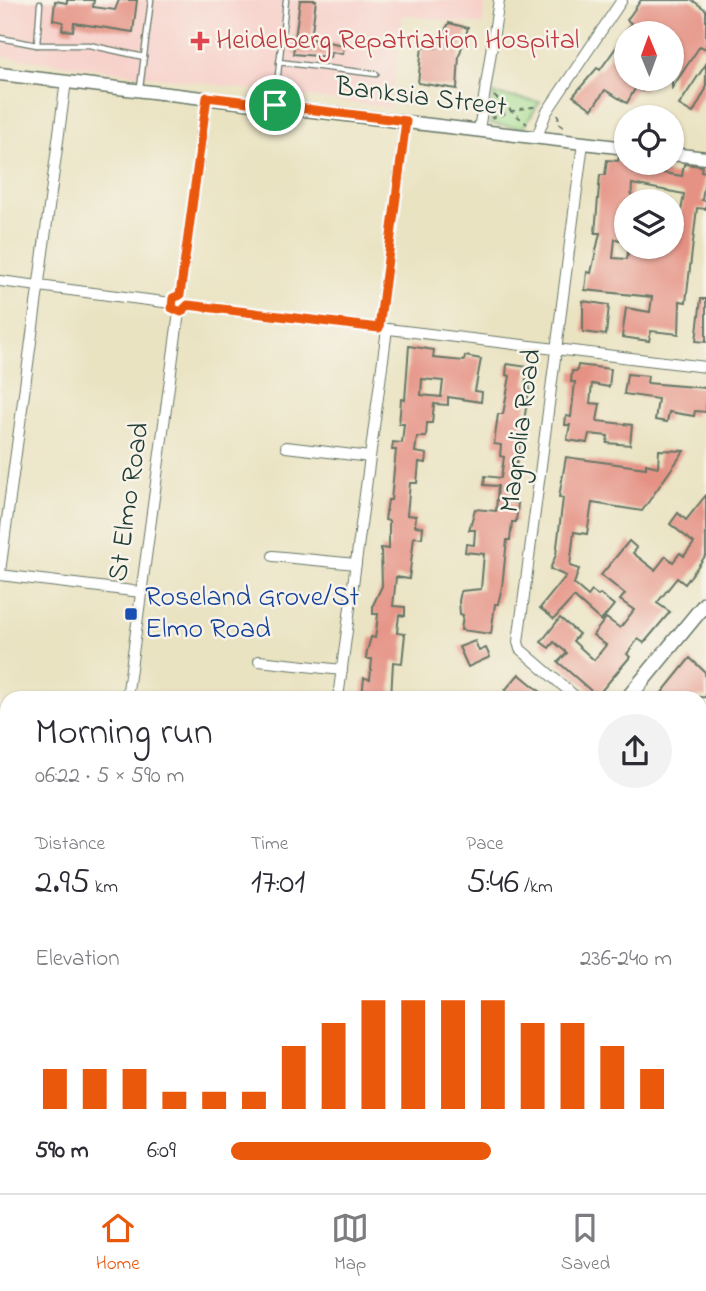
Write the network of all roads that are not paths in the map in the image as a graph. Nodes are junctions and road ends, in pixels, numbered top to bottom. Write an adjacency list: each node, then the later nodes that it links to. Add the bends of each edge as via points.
1 (151, 0): 8 (lane)
2 (286, 0): 9 (lane)
3 (499, 0): 17 (street)
4 (622, 0): 18 (street, via 546,113)
5 (40, 4): 7 (lane)
6 (0, 38): 7 (lane)
7 (37, 45): 8 (lane, via 89,45)
8 (144, 57): 13 (lane)
9 (279, 62): 11 (lane); 15 (lane)
10 (0, 74): 12 (street, Banksia Street)
11 (376, 74)
12 (66, 81): 13 (street, Banksia Street); 24 (street)
13 (140, 89): 14 (street, Banksia Street)
14 (207, 97): 15 (street, Banksia Street); 25 (street)
15 (275, 105): 16 (street, Banksia Street)
16 (406, 121): 17 (street, Banksia Street); 29 (street)
17 (479, 130): 18 (street, Banksia Street)
18 (537, 137): 19 (street, Banksia Street)
19 (583, 143): 20 (street, Banksia Street); 30 (street, Magnolia Road)
20 (614, 147)
21 (684, 155): 22 (street)
22 (706, 158)
23 (0, 281): 24 (street)
24 (39, 286): 26 (street); 36 (street)
25 (180, 295): 26 (street); 27 (street)
26 (171, 303): 28 (street)
27 (188, 305): 28 (street); 29 (street)
28 (178, 312): 37 (street, St Elmo Road)
29 (383, 328): 30 (street); 33 (street)
30 (556, 349): 31 (street); 43 (street, Magnolia Road, via 518,646)
31 (706, 367)
32 (286, 447): 33 (street)
33 (370, 457): 35 (street)
34 (273, 556): 35 (street)
35 (356, 564): 40 (street)
36 (0, 574): 37 (street)
37 (141, 593): 41 (street, St Elmo Road)
38 (706, 603): 44 (main road)
39 (259, 661): 40 (street)
40 (342, 670): 42 (street)
41 (128, 691)
42 (339, 691)
43 (569, 691)
44 (634, 691)

